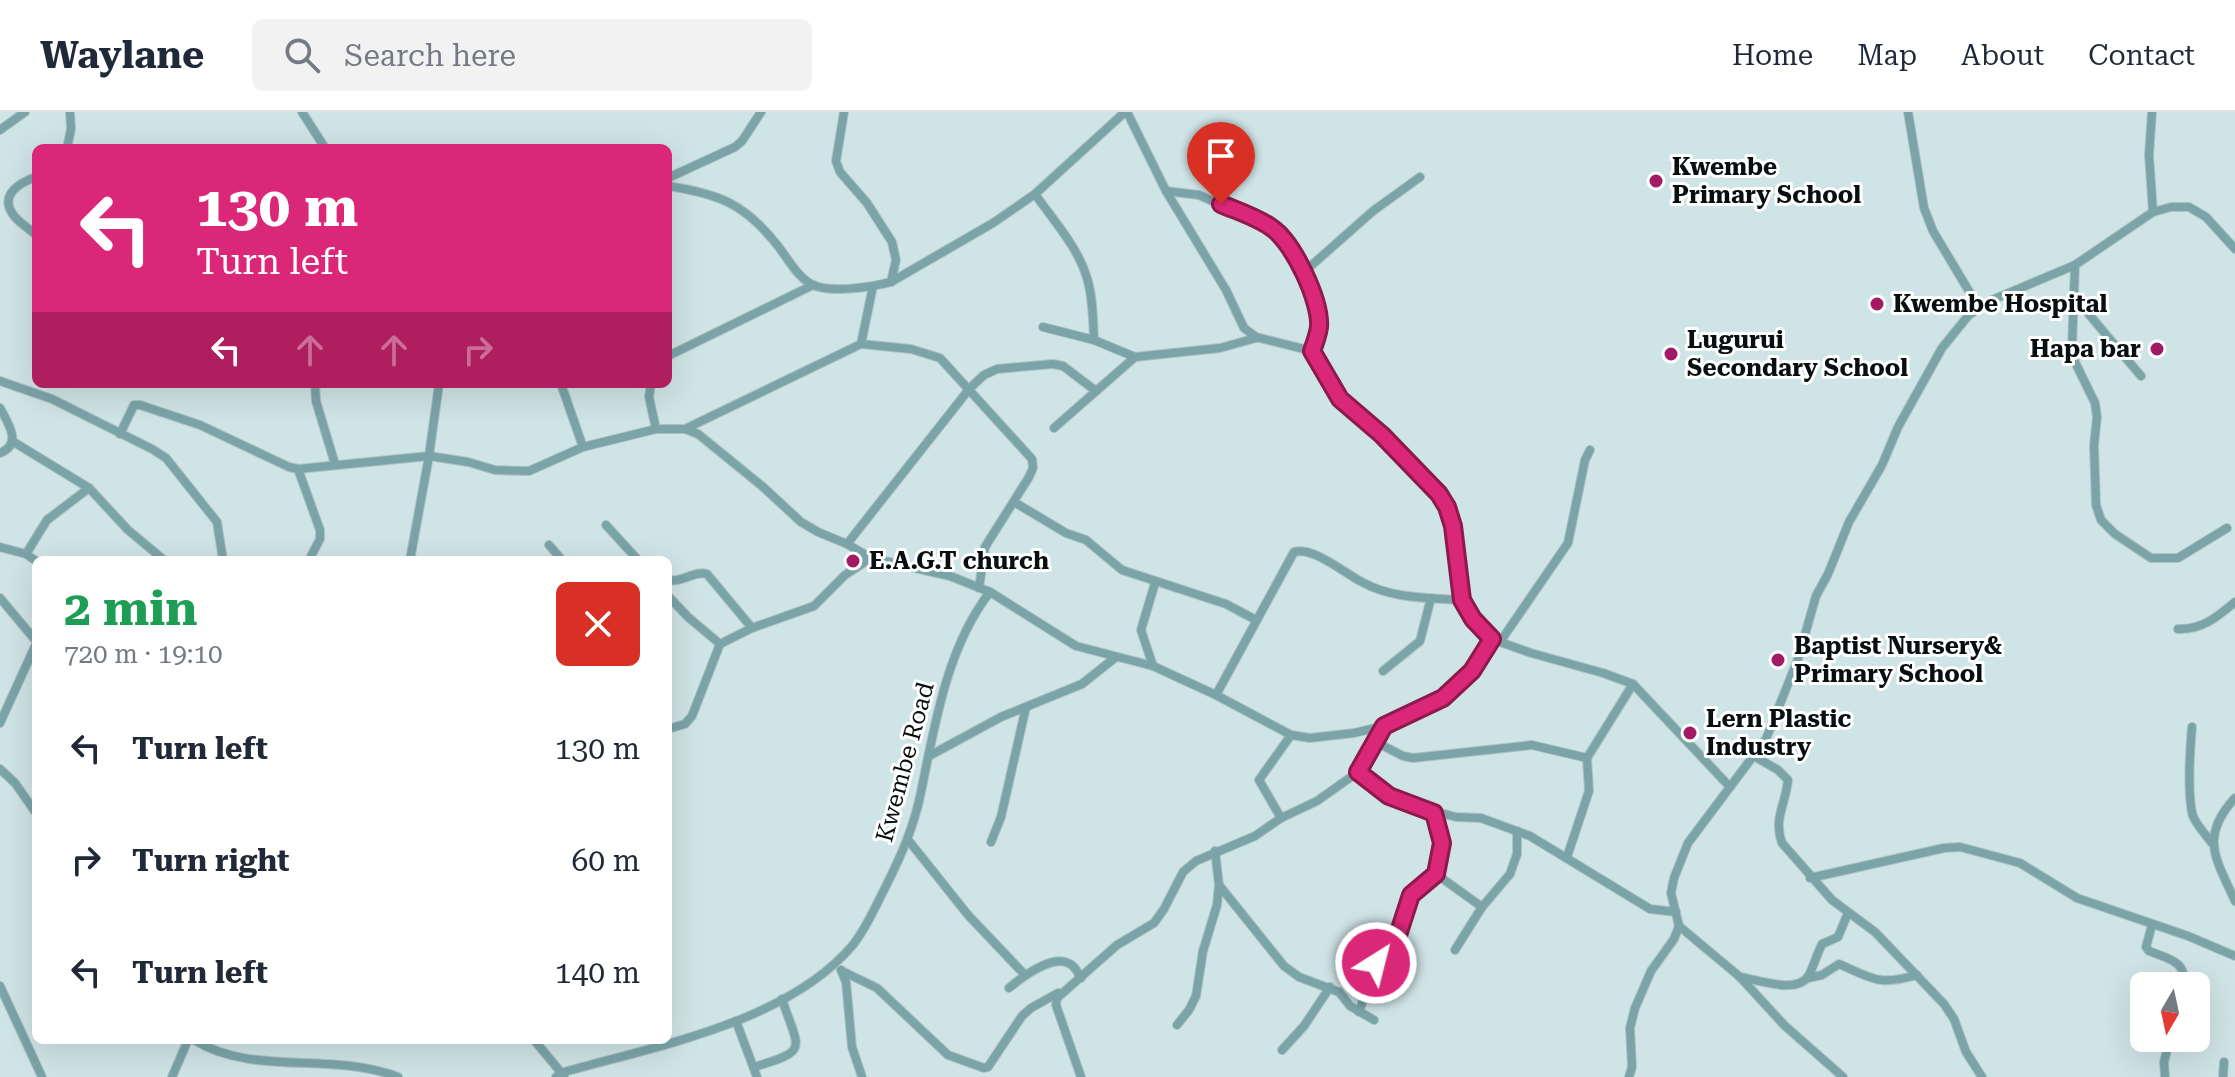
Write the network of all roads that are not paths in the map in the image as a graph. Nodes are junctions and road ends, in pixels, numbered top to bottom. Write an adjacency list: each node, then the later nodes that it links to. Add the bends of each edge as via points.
1 (25, 112): 9 (street)
2 (70, 112): 10 (street)
3 (302, 112): 11 (street)
4 (761, 112): 12 (street, via 735,147)
5 (844, 112): 23 (street, via 836,161 892,242 896,260)
6 (1126, 112): 16 (street); 17 (street)
7 (1908, 112): 27 (street, via 1924,208)
8 (2152, 112): 18 (street)
9 (0, 130)
10 (68, 144)
11 (322, 144)
12 (672, 176)
13 (1420, 177): 22 (street)
14 (32, 178): 19 (street, via 16,186 9,201 14,216)
15 (672, 187): 24 (street, via 724,198 743,210)
16 (1166, 191): 22 (street, via 1199,195 1274,229); 29 (street, via 1244,328)
17 (1035, 194): 23 (street); 30 (street, via 1084,270)
18 (2153, 212): 20 (street, via 2189,207 2206,217); 21 (street)
19 (32, 232)
20 (2235, 249)
21 (2075, 265): 26 (street); 27 (street)
22 (1304, 272): 32 (street, via 1318,312)
23 (891, 282): 25 (street)
24 (813, 285): 25 (street); 33 (street)
25 (873, 286): 31 (street)
26 (2076, 299): 35 (street); 58 (street, via 2072,348 2095,403 2096,505 2101,520 2151,558 2178,558)
27 (1979, 308): 100 (street, via 1929,369 1849,522 1816,596 1784,696)
28 (1043, 327): 30 (street)
29 (1256, 337): 32 (street); 34 (street, via 1220,348)
30 (1094, 340): 34 (street)
31 (861, 344): 41 (street, via 940,358); 46 (street)
32 (1312, 351): 78 (street, via 1340,399 1420,473 1447,507)
33 (672, 354)
34 (1135, 357): 42 (street)
35 (2141, 376)
36 (0, 381): 47 (street, via 52,399)
37 (315, 388): 53 (street)
38 (438, 388): 52 (street)
39 (562, 388): 49 (street)
40 (650, 388): 45 (street)
41 (970, 388): 42 (street, via 997,369 1053,364); 56 (street, via 1032,459 1033,468); 59 (street)
42 (1096, 391): 44 (street)
43 (0, 408): 48 (street, via 12,429)
44 (1054, 428)
45 (656, 429): 46 (street); 49 (street)
46 (685, 429): 59 (street, via 698,434 801,522)
47 (120, 434): 54 (street, via 131,409 140,405); 64 (street, via 152,449 174,468 217,522)
48 (12, 441): 51 (street); 55 (street)
49 (583, 447): 52 (street, via 529,471)
50 (1590, 450): 84 (street, via 1568,543)
51 (0, 453)
52 (429, 456): 53 (street); 66 (street)
53 (335, 464): 54 (street)
54 (298, 469): 65 (street, via 320,530)
55 (89, 488): 62 (street, via 47,520); 63 (street)
56 (1014, 502): 72 (street, via 1086,540 1122,570); 73 (street, via 985,547)
57 (606, 525): 68 (street)
58 (2227, 528)
59 (847, 544): 70 (street)
60 (549, 545): 67 (street)
61 (0, 547): 62 (street)
62 (26, 554): 69 (street)
63 (159, 556)
64 (222, 556)
65 (311, 556)
66 (411, 556)
67 (559, 556)
68 (634, 556)
69 (32, 558)
70 (871, 558): 73 (street); 81 (street, via 814,606)
71 (672, 580): 81 (street, via 707,574)
72 (1155, 583): 80 (street, via 1226,604); 88 (street, via 1141,630)
73 (979, 588): 74 (street)
74 (990, 592): 87 (street, via 1065,641); 99 (street, Kwembe Road, via 970,620 953,661)
75 (0, 598): 83 (street)
76 (1431, 598): 78 (street); 80 (street, via 1384,592 1301,550 1294,552); 89 (street, via 1420,641)
77 (672, 600): 85 (street)
78 (1462, 600): 84 (street)
79 (2235, 602): 82 (street, via 2203,626)
80 (1256, 620): 91 (street)
81 (752, 628): 85 (street)
82 (2178, 629)
83 (32, 637)
84 (1496, 640): 90 (street); 94 (street, via 1443,698)
85 (720, 644): 96 (street, via 692,716)
86 (32, 651): 93 (street)
87 (1116, 657): 88 (street); 92 (street, via 1082,684)
88 (1153, 666): 91 (street)
89 (1383, 671)
90 (1633, 684): 101 (street); 104 (street)
91 (1216, 695): 97 (street)
92 (1026, 707): 99 (street); 111 (street)
93 (0, 723)
94 (1384, 726): 97 (street, via 1325,738); 98 (street)
95 (2192, 727): 112 (street, via 2192,809)
96 (672, 728)
97 (1291, 735): 108 (street, via 1259,780)
98 (1374, 741): 101 (street, via 1413,758 1532,745); 103 (street)
99 (929, 756): 110 (street, Kwembe Road)
100 (1754, 756): 104 (street); 116 (street, via 1788,780 1778,834)
101 (1587, 758): 114 (street, via 1589,791)
102 (0, 769): 106 (street)
103 (1358, 772): 107 (street, via 1389,796); 108 (street)
104 (1730, 787): 120 (street, via 1688,843 1671,893)
105 (2235, 798): 112 (street, via 2217,821)
106 (32, 807)
107 (1434, 813): 109 (street, via 1481,818); 115 (street, via 1442,843)
108 (1281, 818): 113 (street, via 1255,836)
109 (1517, 831): 114 (street); 119 (street, via 1510,874)
110 (909, 841): 126 (street, Kwembe Road, via 869,920); 129 (street)
111 (991, 842)
112 (2212, 843): 118 (street)
113 (1215, 851): 117 (street); 132 (street, via 1183,872 1154,923 1117,945)
114 (1567, 857): 120 (street, via 1650,909)
115 (1436, 874): 119 (street); 139 (street, via 1411,895 1398,935 1373,970)
116 (1810, 878): 121 (street); 122 (street, via 1960,847 2020,863 2077,898)
117 (1219, 885): 135 (street, via 1284,966 1307,981); 142 (street, via 1196,996)
118 (2235, 901)
119 (1482, 907): 124 (street)
120 (1676, 912): 123 (street)
121 (1848, 913): 130 (street); 133 (street, via 1835,940 1822,944)
122 (2152, 925): 125 (street); 128 (street, via 2146,947 2180,964)
123 (1679, 926): 131 (street); 161 (street, via 1635,1008)
124 (1455, 950)
125 (2235, 956)
126 (835, 963): 127 (street); 138 (street, Kwembe Road)
127 (842, 971): 137 (street, via 877,988 948,1055 984,1068 1022,1016); 159 (street, via 852,1047)
128 (2184, 972)
129 (1025, 975): 132 (street, via 1062,962 1073,966); 136 (street)
130 (1917, 975): 133 (street, via 1886,982 1839,964); 163 (street, via 1954,1019)
131 (1740, 977): 133 (street, via 1787,985); 162 (street)
132 (1081, 978): 137 (street)
133 (1808, 978)
134 (0, 986): 155 (street)
135 (1330, 987): 139 (street); 148 (street)
136 (1009, 988)
137 (1064, 991): 160 (street, via 1056,1005)
138 (782, 999): 141 (street, Kwembe Road); 151 (street, via 797,1042 795,1051)
139 (1359, 1012): 140 (street)
140 (1374, 1020)
141 (736, 1021): 143 (street, Kwembe Road); 151 (street)
142 (1177, 1025)
143 (672, 1041)
144 (186, 1044): 156 (street)
145 (199, 1044): 152 (street)
146 (537, 1044): 154 (street)
147 (662, 1044): 154 (street, Kwembe Road)
148 (1282, 1050)
149 (2166, 1052): 164 (street)
150 (2224, 1062): 165 (street)
151 (754, 1067): 158 (street)
152 (245, 1069)
153 (294, 1073): 157 (street, via 367,1071)
154 (560, 1076)
155 (42, 1077)
156 (172, 1077)
157 (398, 1077)
158 (757, 1077)
159 (862, 1077)
160 (1081, 1077)
161 (1629, 1077)
162 (1843, 1077)
163 (1982, 1077)
164 (2165, 1077)
165 (2223, 1077)

